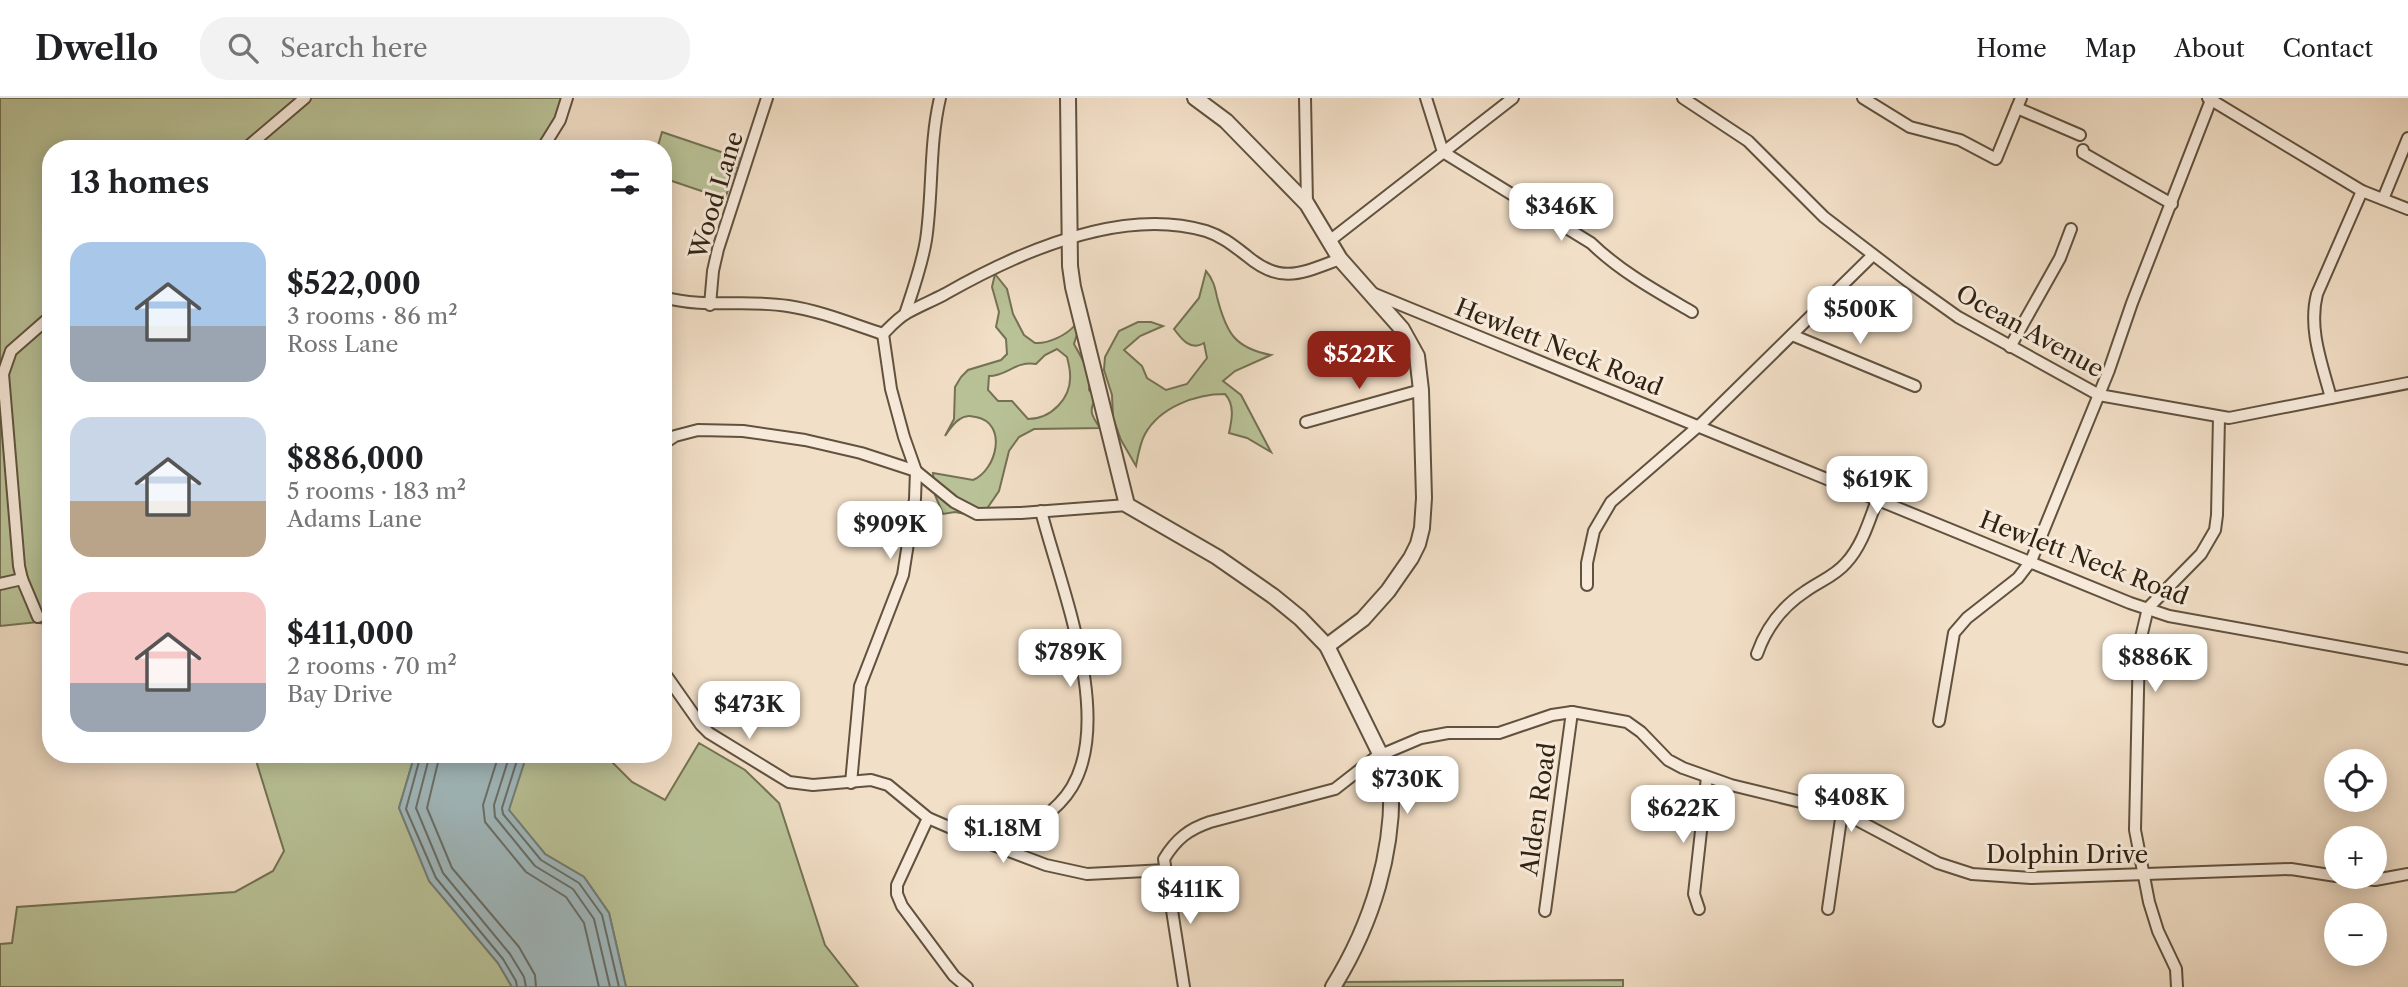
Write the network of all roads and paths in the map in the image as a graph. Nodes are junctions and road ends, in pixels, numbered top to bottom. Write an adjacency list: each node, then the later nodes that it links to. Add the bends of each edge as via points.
1 (305, 98): 18 (street)
2 (568, 98): 19 (street)
3 (767, 98): 34 (street, Wood Lane, via 718,248)
4 (940, 98): 36 (street, via 926,242)
5 (1068, 98): 28 (street)
6 (1305, 98): 24 (street)
7 (1426, 98): 21 (street)
8 (1513, 98): 21 (street)
9 (1683, 98): 15 (street, Ocean Avenue)
10 (1706, 98): 15 (street)
11 (1863, 98): 14 (street, via 1910,127 1960,140 1996,159)
12 (1199, 99): 24 (street)
13 (2209, 99): 22 (street); 25 (street)
14 (2019, 103): 16 (street)
15 (1699, 108): 30 (street, Ocean Avenue, via 1748,141 1824,217)
16 (2080, 135)
17 (2408, 138): 23 (street)
18 (256, 140)
19 (548, 140)
20 (2083, 150): 25 (street)
21 (1443, 152): 29 (street); 35 (street, via 1591,243 1631,277)
22 (2362, 191): 23 (street); 45 (street, via 2314,306)
23 (2383, 200): 26 (street)
24 (1307, 204): 29 (street)
25 (2172, 204): 44 (street)
26 (2408, 209)
27 (2071, 229): 40 (street, via 2060,258)
28 (1070, 239): 31 (street, via 1123,226 1175,226 1220,237 1276,274 1301,273); 36 (street, via 1002,264); 52 (street, via 1073,287)
29 (1328, 242): 31 (street)
30 (1873, 255): 39 (street); 40 (street, Ocean Avenue, via 1958,317)
31 (1340, 259): 32 (street)
32 (1369, 292): 43 (street, via 1414,347); 48 (street, Hewlett Neck Road)
33 (672, 299): 34 (street)
34 (710, 305): 38 (street, via 788,306)
35 (1692, 312)
36 (905, 314): 38 (street)
37 (42, 324): 55 (street, via 8,357 3,374)
38 (883, 334): 50 (street, via 891,389)
39 (1792, 335): 42 (street); 48 (street)
40 (2010, 347): 44 (street, Ocean Avenue)
41 (2408, 383): 45 (street, Ocean Avenue)
42 (1915, 386)
43 (1421, 390): 47 (street); 60 (street, via 1424,498 1418,544 1388,592 1363,619)
44 (2099, 395): 46 (street, Ocean Avenue); 54 (street)
45 (2330, 398): 46 (street, Ocean Avenue)
46 (2219, 417): 58 (street, via 2215,530 2201,554)
47 (1306, 422)
48 (1697, 426): 51 (street, Hewlett Neck Road); 57 (street, via 1623,490 1601,516 1589,550)
49 (672, 438): 50 (street, via 698,430 743,431 805,440)
50 (916, 471): 53 (street, via 977,514); 68 (street, via 903,575 860,686)
51 (1877, 500): 54 (street, Hewlett Neck Road); 61 (street, via 1851,558 1786,607 1767,629)
52 (1128, 505): 53 (street); 60 (street, via 1273,596)
53 (1041, 511): 71 (street, via 1083,661 1084,754 1077,778 1060,803)
54 (2031, 561): 58 (street, Hewlett Neck Road); 65 (street, via 1954,634)
55 (23, 579): 56 (street); 59 (street)
56 (0, 584)
57 (1587, 585)
58 (2148, 608): 62 (street, Hewlett Neck Road, via 2207,624); 73 (street, via 2140,646 2135,788 2135,830)
59 (37, 617)
60 (1327, 646): 66 (street)
61 (1757, 654)
62 (2408, 659)
63 (672, 683): 68 (street, via 709,733 775,776 797,785)
64 (1572, 712): 66 (street, Dolphin Drive, via 1499,733 1434,734); 67 (street, Dolphin Drive, via 1627,722 1668,760); 79 (street, Alden Road)
65 (1939, 721)
66 (1382, 755): 72 (street, Dolphin Drive, via 1335,789 1193,828 1171,847 1164,859); 82 (street, via 1391,776 1392,799 1383,864 1366,926)
67 (1707, 777): 69 (street, Dolphin Drive); 77 (street, via 1693,894)
68 (851, 783): 70 (street, via 871,780 888,785)
69 (1842, 812): 73 (street, Dolphin Drive, via 1938,863 1972,874 2031,878); 78 (street)
70 (928, 818): 71 (street); 80 (street, via 900,877 897,894 954,976)
71 (997, 846): 72 (street, via 1045,865 1087,874)
72 (1166, 870): 81 (street)
73 (2143, 874): 74 (street, Dolphin Drive, via 2291,869); 83 (street, via 2158,931 2176,970)
74 (2324, 874)
75 (2408, 874): 76 (street)
76 (2387, 878)
77 (1699, 909)
78 (1829, 909)
79 (1545, 911)
80 (967, 987)
81 (1184, 987)
82 (1333, 987)
83 (2177, 987)

